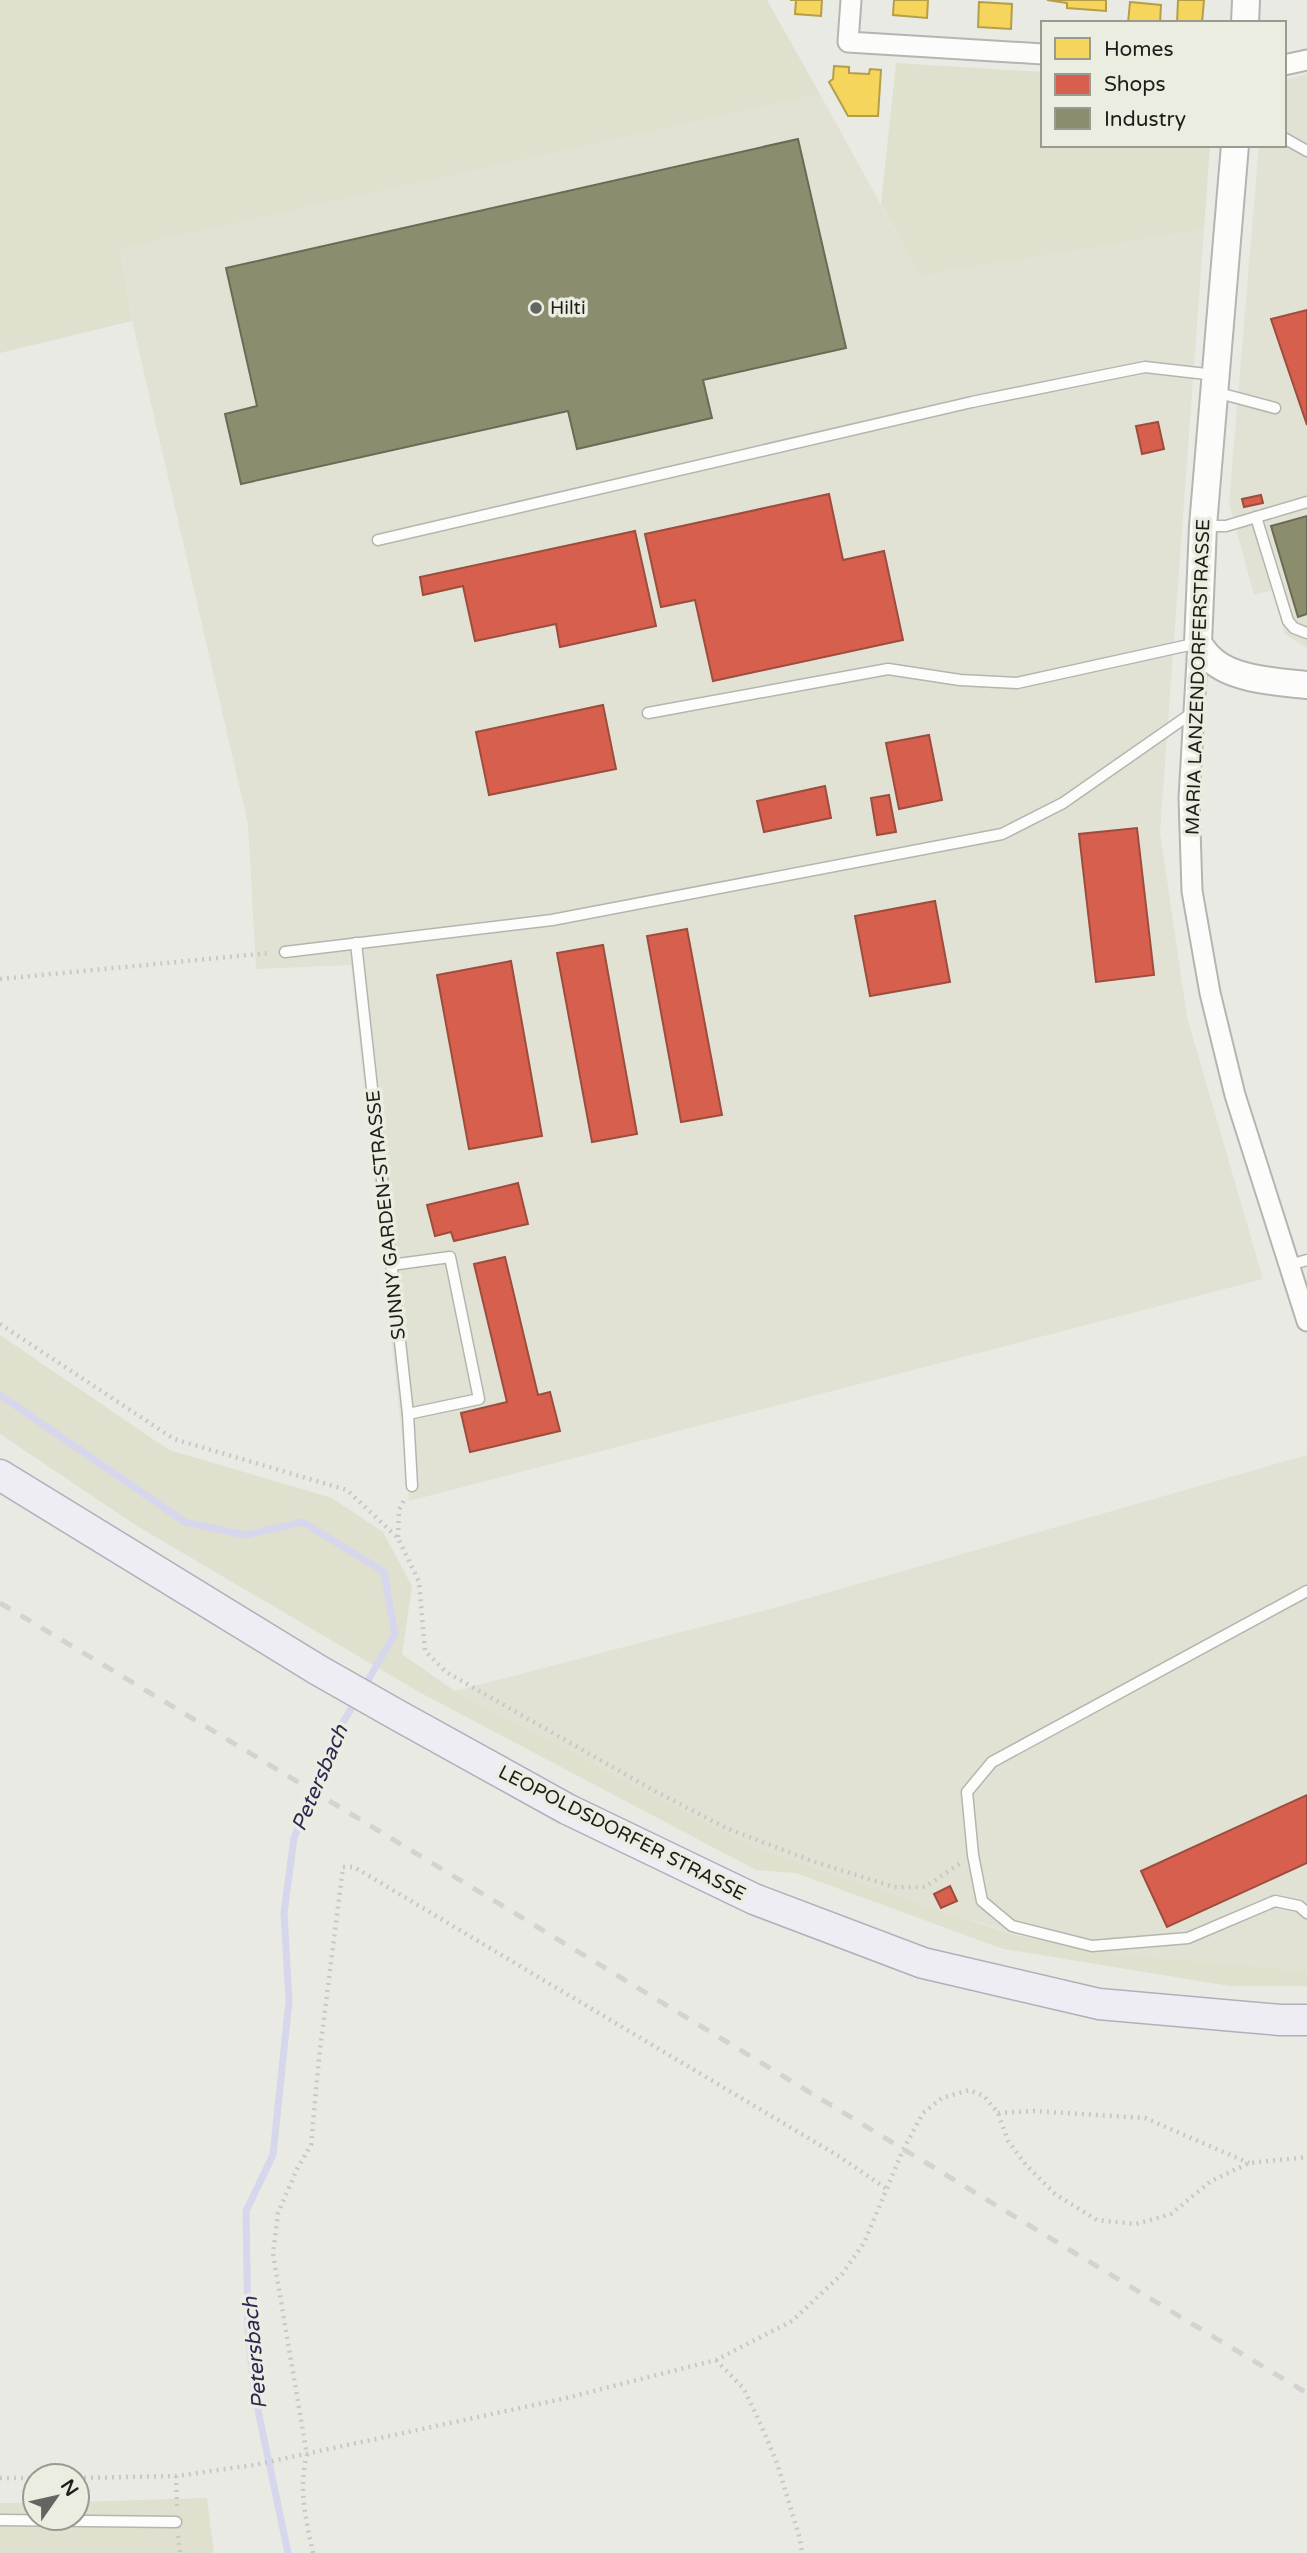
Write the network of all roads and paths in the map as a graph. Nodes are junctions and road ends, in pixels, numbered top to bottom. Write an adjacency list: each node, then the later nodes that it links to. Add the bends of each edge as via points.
1 (851, 0): 4 (street, via 848,42)
2 (1247, 0): 3 (street)
3 (1245, 21)
4 (1041, 54)
5 (1307, 60): 6 (street)
6 (1286, 65)
7 (1286, 139): 9 (lane)
8 (1235, 147): 10 (street, MARIA LANZENDORFERSTRASSE)
9 (1307, 151)
10 (1215, 384): 11 (lane); 14 (street, MARIA LANZENDORFERSTRASSE); 15 (lane, via 1145,367 972,402)
11 (1275, 408)
12 (1307, 502): 13 (lane)
13 (1261, 515): 14 (lane, via 1226,526); 16 (lane, via 1288,621)
14 (1203, 526): 17 (street, MARIA LANZENDORFERSTRASSE)
15 (379, 540)
16 (1307, 633)
17 (1198, 643): 18 (street, via 1211,660 1228,670); 19 (street, MARIA LANZENDORFERSTRASSE); 20 (lane, via 1017,683 888,669)
18 (1307, 685)
19 (1193, 712): 21 (lane, via 1063,803 1002,834 552,920); 24 (street, MARIA LANZENDORFERSTRASSE, via 1189,798 1192,891 1208,980 1235,1095)
20 (648, 713)
21 (356, 943): 22 (lane); 25 (lane, SUNNY GARDEN-STRASSE)
22 (285, 952): 23 (path)
23 (0, 979)
24 (1298, 1263): 26 (street, MARIA LANZENDORFERSTRASSE)
25 (391, 1265): 28 (lane, SUNNY GARDEN-STRASSE); 28 (lane, via 450,1257 479,1399)
26 (1307, 1321)
27 (0, 1324): 31 (path, via 174,1439 347,1490)
28 (408, 1414): 30 (lane, SUNNY GARDEN-STRASSE)
29 (0, 1475): 35 (main road, LEOPOLDSDORFER STRASSE, via 399,1716 567,1809 754,1899 923,1963 1099,2004)
30 (412, 1486): 31 (path, via 399,1510)
31 (398, 1538): 33 (path, via 419,1581 425,1651 446,1672 650,1789 726,1828 894,1887 925,1887)
32 (1307, 1591): 33 (lane, via 992,1762 967,1792)
33 (973, 1855): 34 (lane, via 982,1901 1012,1926 1092,1946 1188,1938 1275,1901 1299,1906)
34 (1307, 1913)
35 (1307, 2020)
36 (998, 2113): 38 (path, via 1145,2118); 38 (path, via 1008,2141 1026,2165 1055,2194 1097,2220 1136,2224 1171,2214 1211,2181); 39 (path, via 984,2096 969,2090 942,2098 923,2113)
37 (1307, 2157): 38 (path)
38 (1250, 2163)
39 (887, 2189): 40 (path, via 864,2243 842,2274 792,2321); 41 (path, via 366,1874 343,1867 311,2145 278,2213 273,2254)
40 (716, 2360): 41 (path); 50 (path, via 744,2389 761,2425 777,2463)
41 (307, 2455): 42 (path); 49 (path, via 302,2473)
42 (176, 2476): 45 (path); 46 (path)
43 (0, 2478): 44 (path)
44 (21, 2478)
45 (91, 2478)
46 (177, 2503)
47 (0, 2520): 48 (lane)
48 (176, 2522)
49 (313, 2553)
50 (802, 2553)

